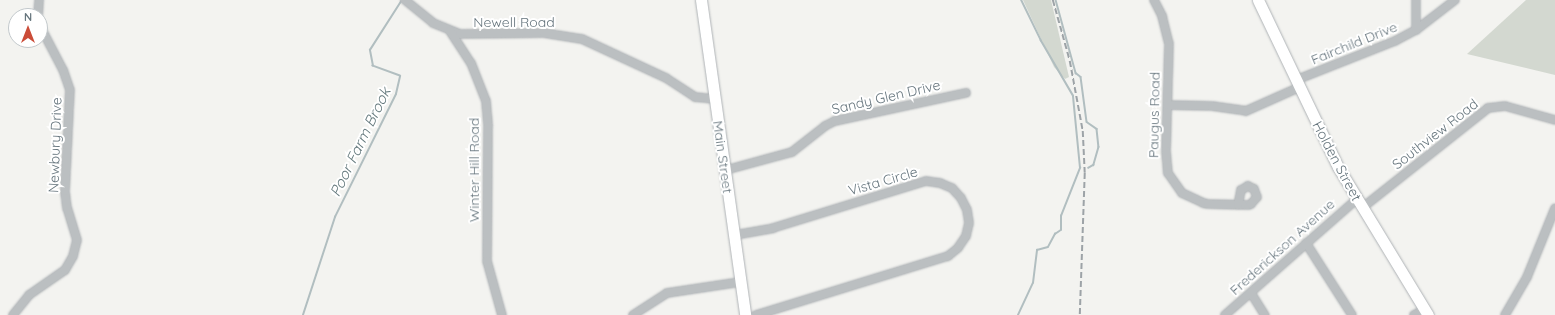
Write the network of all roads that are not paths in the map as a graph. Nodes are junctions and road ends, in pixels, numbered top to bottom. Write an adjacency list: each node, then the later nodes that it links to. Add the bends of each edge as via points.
1 (405, 0): 8 (street, Newell Road, via 427,19)
2 (701, 0): 12 (main road, Main Street)
3 (1154, 0): 13 (street, Paugus Road, via 1168,38)
4 (1258, 0): 10 (main road, Holden Street)
5 (1416, 0): 7 (street, Fairchild Drive)
6 (1455, 0): 7 (street)
7 (1416, 30): 10 (street, Fairchild Drive, via 1395,42)
8 (450, 31): 12 (street, Newell Road, via 471,35 555,34 582,40 666,78 696,98); 25 (street, Winter Hill Road, via 471,63 486,101 486,261)
9 (48, 41): 24 (street, Newbury Drive, via 70,90 65,191 67,208 77,240 74,256 65,270 32,292)
10 (1298, 84): 13 (street, Fairchild Drive, via 1246,112 1212,106); 16 (main road, Holden Street)
11 (966, 93): 15 (street, Sandy Glen Drive, via 832,122 792,152)
12 (715, 99): 15 (main road, Main Street)
13 (1168, 105): 17 (street, Paugus Road, via 1166,160 1173,182 1182,193 1194,201)
14 (1555, 120): 16 (street, Southview Road, via 1505,106 1491,107)
15 (726, 170): 19 (main road, Main Street)
16 (1360, 204): 20 (street, Frederickson Avenue); 23 (main road, Holden Street)
17 (1238, 205)
18 (1555, 208): 33 (street, via 1527,277)
19 (735, 235): 21 (main road, Main Street); 28 (street, Vista Circle, via 773,228 926,181 952,188 967,210 969,223 966,236 958,248 948,256)
20 (1306, 243): 22 (street, Frederickson Avenue); 31 (street)
21 (740, 282): 26 (street, via 667,293); 27 (main road, Main Street)
22 (1251, 293): 29 (street, Frederickson Avenue); 30 (street)
23 (1426, 312): 32 (street)
24 (13, 315)
25 (502, 315)
26 (633, 315)
27 (745, 315)
28 (756, 315)
29 (1226, 315)
30 (1265, 315)
31 (1352, 315)
32 (1414, 315)
33 (1505, 315)

